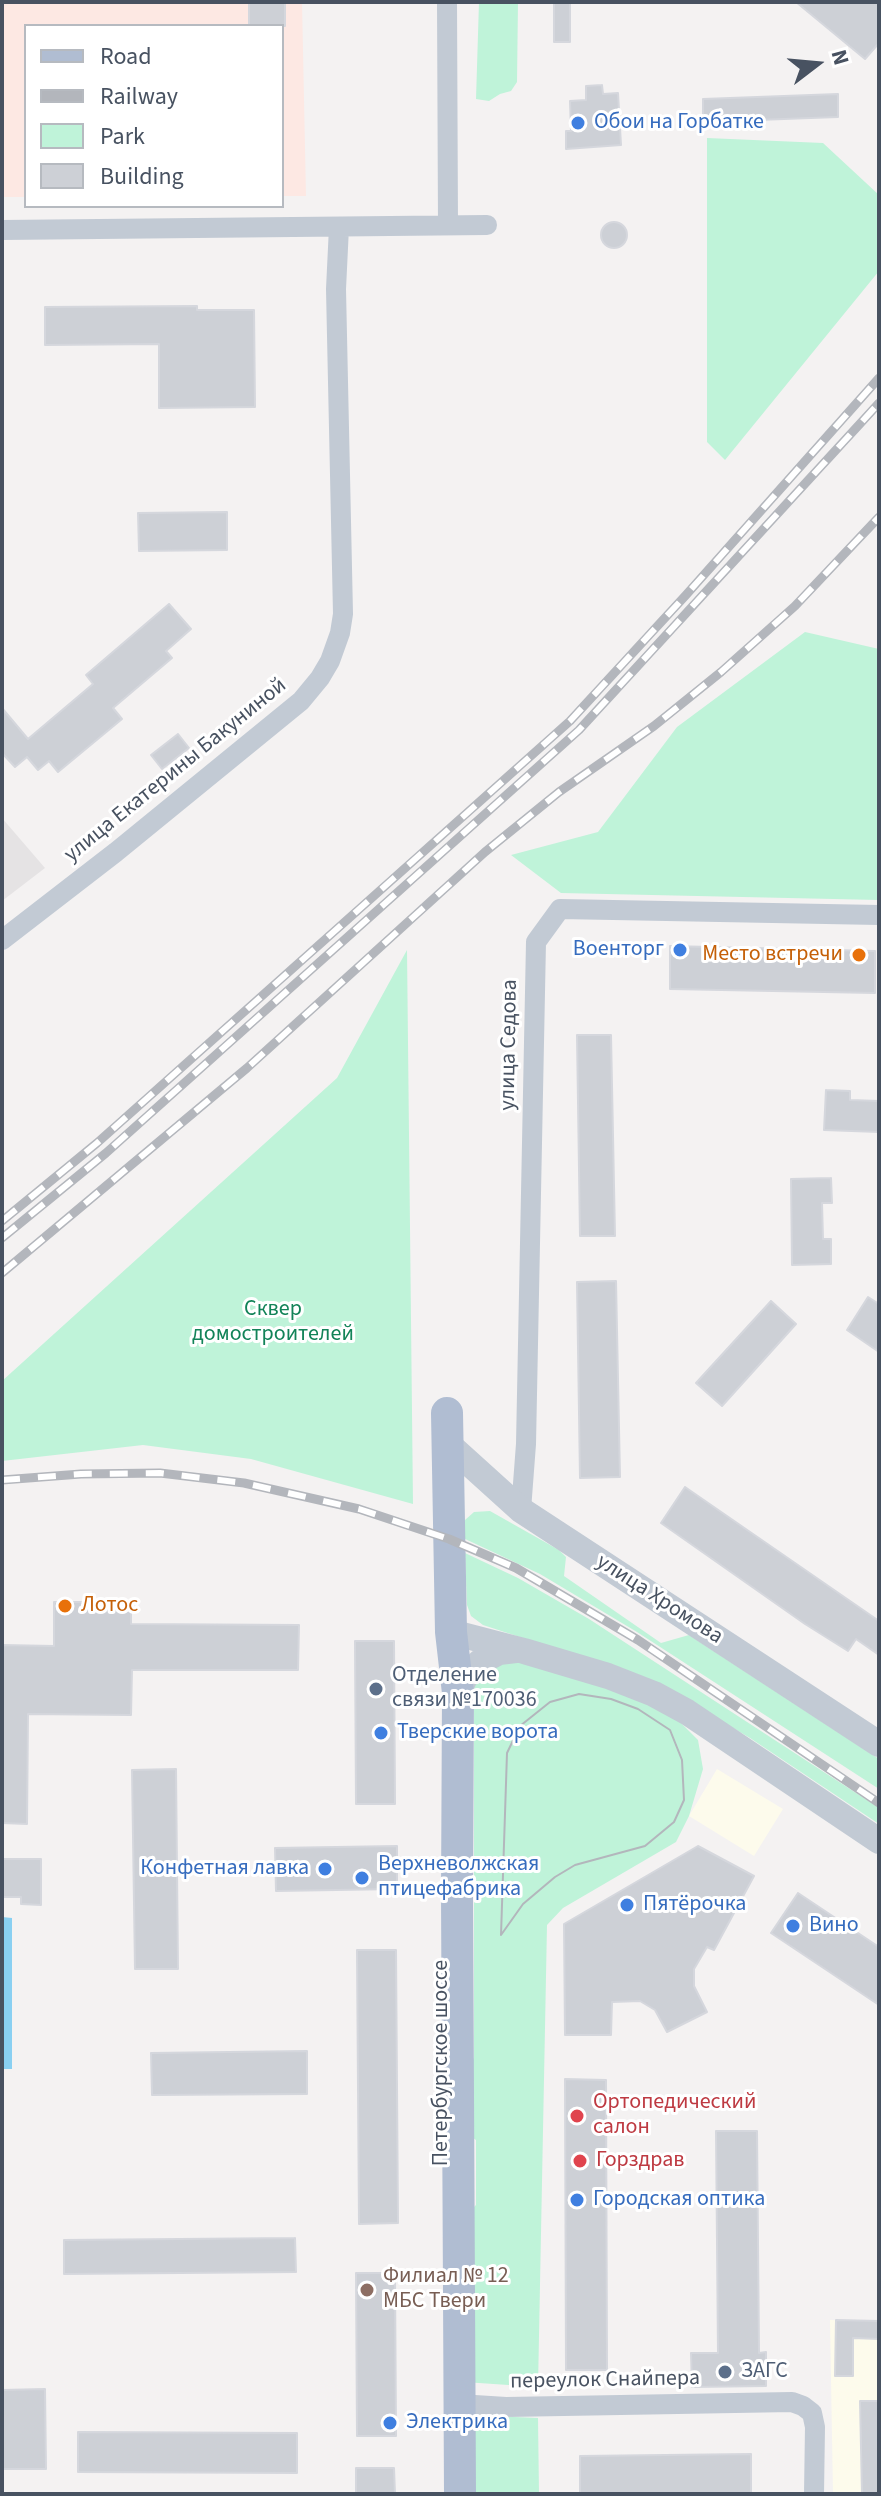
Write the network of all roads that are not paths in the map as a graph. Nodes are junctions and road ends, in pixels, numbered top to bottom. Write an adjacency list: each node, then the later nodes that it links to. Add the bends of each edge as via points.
1 (447, 2): 2 (street)
2 (448, 225): 3 (street); 4 (street)
3 (487, 225)
4 (339, 227): 5 (street); 7 (street, улица Екатерины Бакуниной, via 343,614 330,661 301,701)
5 (2, 230)
6 (879, 915): 9 (street, улица Седова, via 560,909 536,942)
7 (2, 940)
8 (448, 1428): 9 (street, улица Хромова); 10 (main road, Петербургское шоссе)
9 (521, 1510): 13 (street, улица Хромова)
10 (451, 1632): 11 (street); 12 (main road, Петербургское шоссе); 15 (main road, Петербургское шоссе, via 440,1695)
11 (524, 1651): 12 (street, via 503,1651 483,1659); 14 (street, via 665,1700)
12 (458, 1693): 15 (main road, Петербургское шоссе)
13 (879, 1744)
14 (879, 1841)
15 (449, 1910): 16 (main road, Петербургское шоссе)
16 (451, 2404): 17 (main road, Петербургское шоссе); 18 (main road, Петербургское шоссе); 19 (street, переулок Снайпера, via 792,2402 812,2413)
17 (443, 2494)
18 (460, 2494)
19 (814, 2494)

